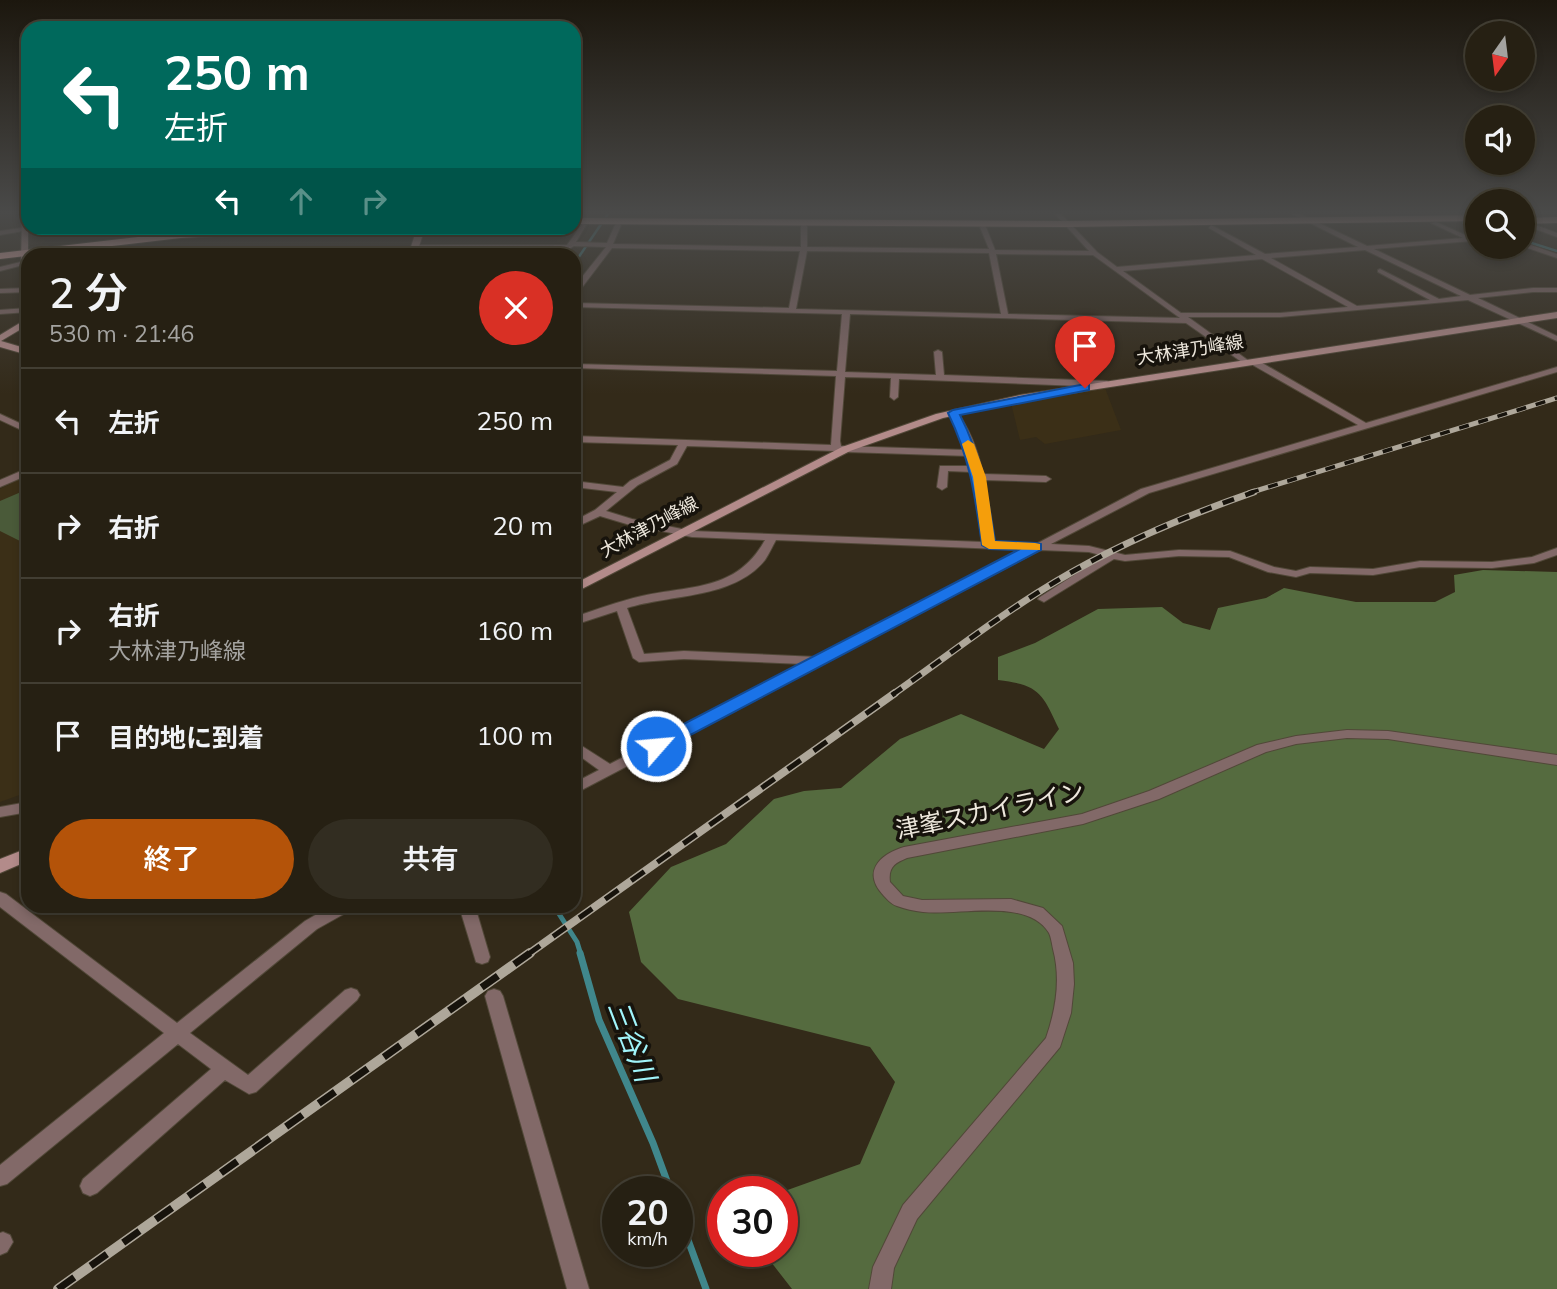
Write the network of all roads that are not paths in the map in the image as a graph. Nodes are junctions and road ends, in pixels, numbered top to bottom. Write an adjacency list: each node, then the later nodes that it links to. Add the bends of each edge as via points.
1 (799, 274): 15 (street)
2 (997, 274): 20 (street)
3 (1123, 274): 18 (street)
4 (1295, 274): 13 (street)
5 (1386, 274): 11 (street)
6 (1419, 274): 10 (street)
7 (21, 290): 9 (street)
8 (1557, 290): 10 (street)
9 (0, 291)
10 (1467, 298): 11 (street); 22 (street)
11 (1438, 301): 13 (street)
12 (581, 305): 15 (street)
13 (1357, 309): 18 (street)
14 (21, 310): 16 (street)
15 (792, 311): 17 (street)
16 (0, 312)
17 (846, 313): 20 (street); 31 (street)
18 (1181, 315): 21 (street)
19 (1557, 315): 22 (main road, 大林津乃峰線)
20 (1005, 317): 21 (street)
21 (1189, 321): 28 (street)
22 (1516, 321): 24 (street); 28 (main road, 大林津乃峰線)
23 (21, 326): 25 (main road)
24 (1557, 339)
25 (0, 341): 26 (main road)
26 (21, 349)
27 (938, 352): 33 (street)
28 (1250, 362): 34 (main road, 大林津乃峰線); 38 (street)
29 (581, 366): 31 (street)
30 (1557, 369): 38 (street)
31 (840, 373): 32 (street); 42 (street)
32 (895, 375): 33 (street); 35 (street)
33 (940, 377): 34 (street)
34 (1107, 384): 36 (main road, 大林津乃峰線)
35 (894, 397)
36 (953, 413): 42 (main road, 大林津乃峰線); 43 (street)
37 (0, 417): 39 (street)
38 (1364, 425): 56 (street, via 1145,491)
39 (21, 427)
40 (581, 439): 41 (street)
41 (683, 444): 42 (street); 50 (street, via 674,462)
42 (842, 450): 43 (street); 53 (main road, 大林津乃峰線)
43 (972, 453): 44 (street)
44 (978, 473): 46 (street); 49 (street, via 943,468); 55 (street)
45 (21, 474): 47 (street)
46 (1046, 479)
47 (0, 484)
48 (581, 485): 50 (street)
49 (942, 487)
50 (624, 490): 51 (street)
51 (599, 512): 52 (street); 53 (street)
52 (581, 521)
53 (684, 532): 54 (street); 59 (main road, 大林津乃峰線)
54 (772, 537): 55 (street); 61 (street, via 755,566 729,582)
55 (989, 545): 56 (street)
56 (1036, 547): 58 (street, via 1088,549); 63 (street)
57 (1557, 551): 58 (street, via 1534,560 1492,565 1420,564 1373,572 1310,570 1296,574 1230,554)
58 (1111, 556): 60 (street)
59 (581, 585)
60 (1044, 599)
61 (621, 606): 62 (street); 63 (street, via 639,658 684,655)
62 (581, 619)
63 (818, 661): 66 (street)
64 (581, 750): 66 (street)
65 (1557, 760): 83 (street, 津峯スカイライン, via 1388,735 1296,740 1262,748 1154,795 1083,819 904,853 888,860 881,873 883,883 905,902 1007,904 1045,918 1062,941 1066,978 1063,1016 1054,1042 911,1212 884,1267)
66 (609, 770): 67 (street)
67 (581, 785)
68 (21, 810): 69 (street)
69 (0, 812)
70 (21, 856): 71 (main road)
71 (0, 866)
72 (0, 898): 78 (street)
73 (332, 913): 78 (street, via 311,925)
74 (469, 913): 75 (street)
75 (482, 957)
76 (351, 995): 79 (street, via 249,1086)
77 (494, 996): 82 (street)
78 (179, 1032): 79 (street); 80 (street)
79 (224, 1069): 81 (street)
80 (0, 1177)
81 (90, 1186)
82 (578, 1289)
83 (880, 1289)

